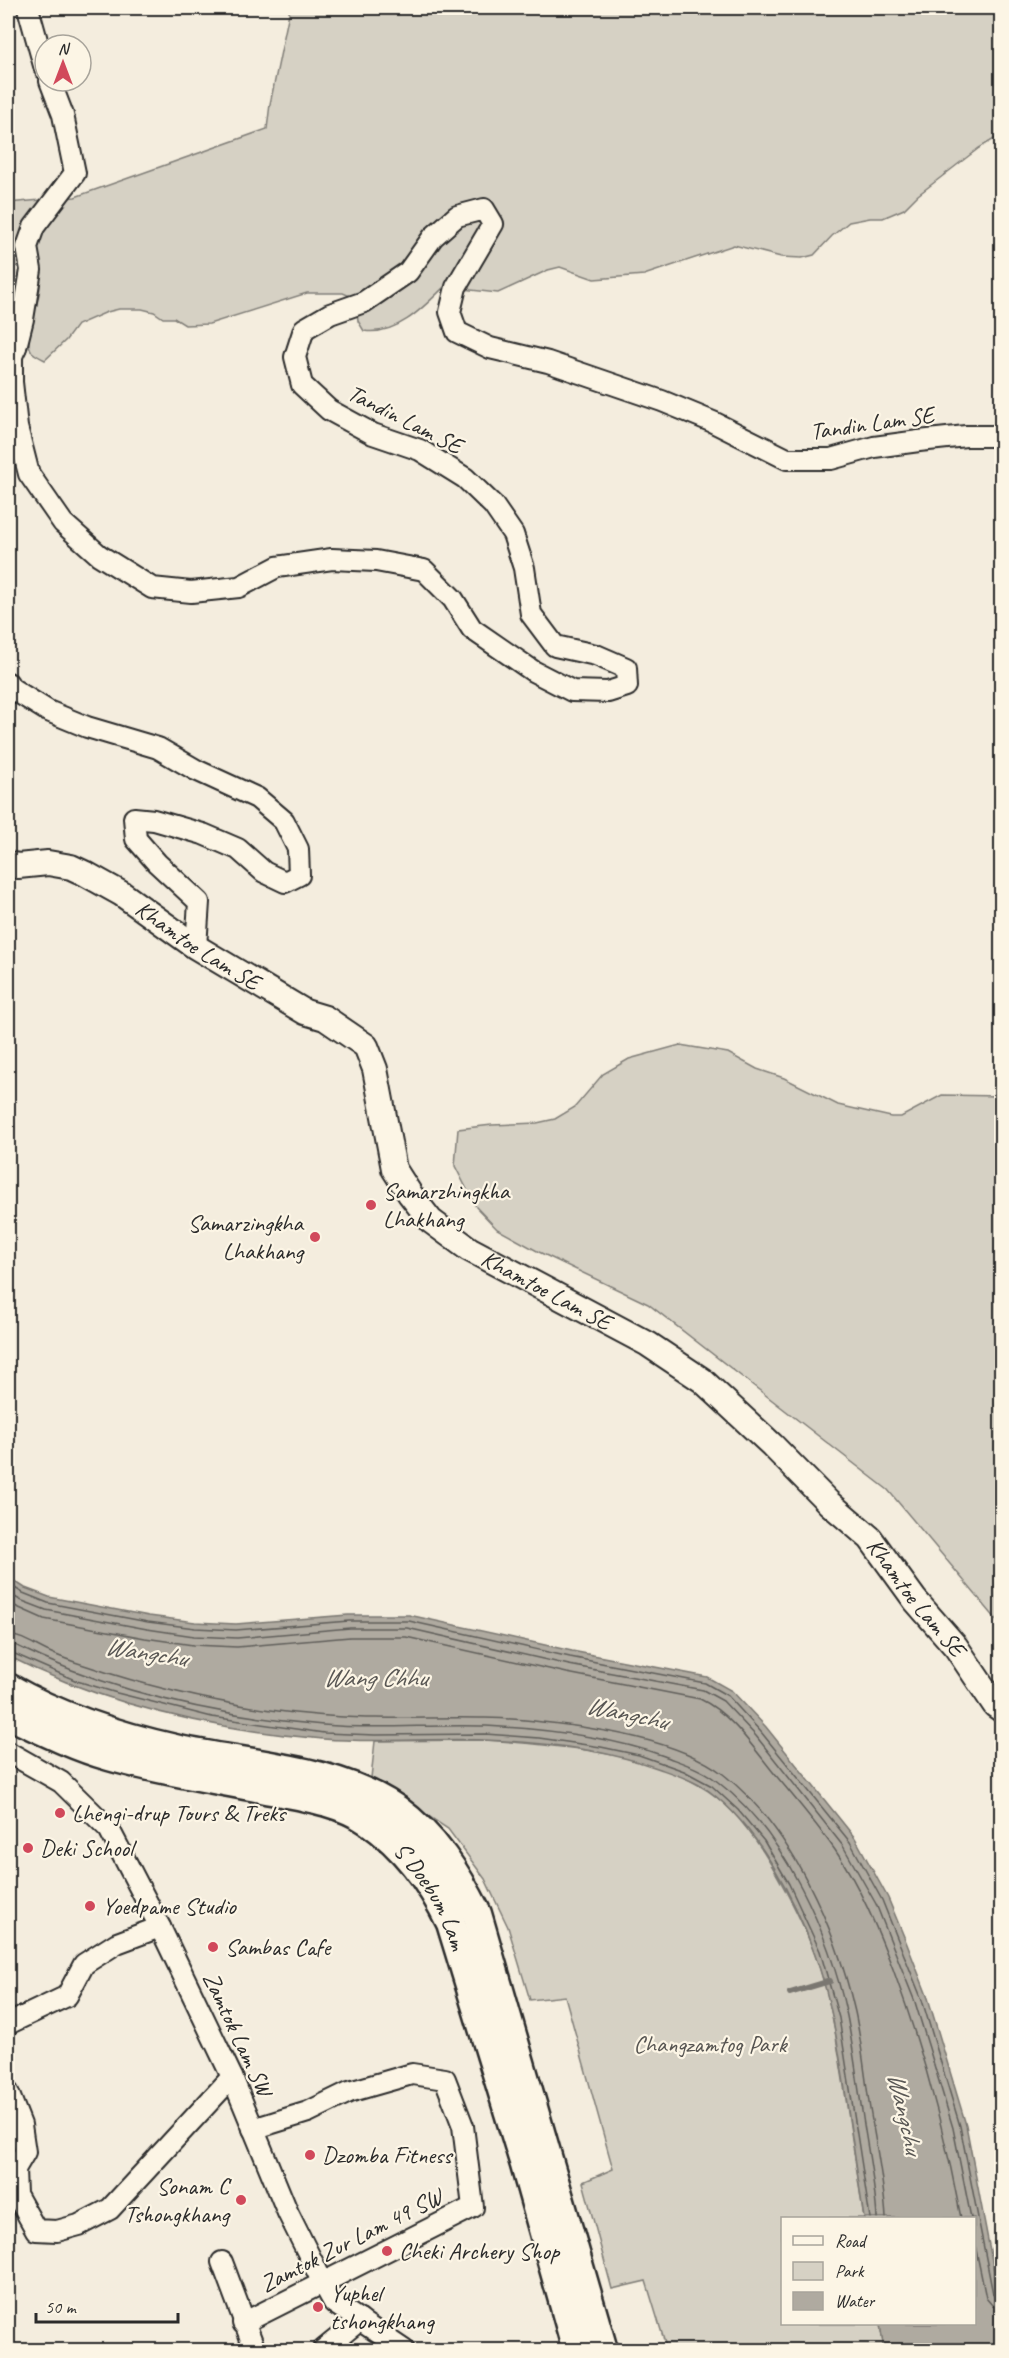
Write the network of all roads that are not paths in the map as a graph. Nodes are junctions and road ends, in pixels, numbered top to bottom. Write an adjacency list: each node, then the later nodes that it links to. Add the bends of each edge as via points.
1 (28, 8): 2 (street)
2 (35, 33)
3 (55, 93): 4 (street, via 75,173 34,227 27,247 31,270 24,319)
4 (12, 348): 5 (street, Tandin Lam SE, via 16,416 29,474 63,523 99,555 152,588 191,592 239,587 277,567 333,559 376,561 424,570 453,599 472,629 533,671 572,691 608,692 627,686 626,668 596,655 555,646 531,614 524,568 513,534 494,505 465,478 420,450 373,434 329,410 303,386 295,357 304,329 330,314 364,302 408,272 433,237 457,216 484,209 494,224 456,287 450,312 457,332 490,348 548,362 662,401 787,459 831,459 908,442)
5 (1002, 436)
6 (8, 684): 8 (street, via 48,711 158,748 257,798 284,821 298,849 299,875 285,882 264,872 238,849 154,820 134,818 136,839 199,902)
7 (8, 864): 8 (main road, Khamtoe Lam SE, via 71,867 122,894)
8 (196, 947): 10 (main road, Khamtoe Lam SE, via 305,1012 325,1018 366,1046 375,1069 394,1168 432,1221 469,1249 648,1344 702,1380 870,1538)
9 (8, 1688): 26 (highway, S Doebum Lam, via 68,1717 112,1732 355,1787 398,1811 448,1861 477,1914)
10 (1002, 1710)
11 (8, 1714): 25 (highway, S Doebum Lam, via 108,1755 315,1799 368,1820 401,1847 423,1873 451,1923 525,2165)
12 (8, 1752): 13 (street, Zamtok Lam SW, via 61,1782 109,1829)
13 (160, 1927): 14 (street, via 117,1943 84,1964 67,1996); 15 (street, Zamtok Lam SW)
14 (8, 2024)
15 (232, 2077): 16 (street, via 110,2209 57,2231 36,2230 16,2194 15,2169 25,2152 21,2124); 17 (street, Zamtok Lam SW)
16 (8, 2092)
17 (253, 2129): 19 (street, Zamtok Lam SW); 19 (street, Zamtok Zur Lam 49 SW, via 308,2112 349,2092 412,2074 445,2079 463,2126 473,2207)
18 (222, 2262): 21 (street)
19 (323, 2283): 20 (street, Zamtok Lam SW, via 334,2303); 21 (street, Zamtok Zur Lam 49 SW)
20 (360, 2320): 23 (street); 24 (street, Zamtok Lam SW)
21 (243, 2323): 22 (street)
22 (255, 2350)
23 (323, 2350)
24 (404, 2350)
25 (576, 2350)
26 (603, 2350)

